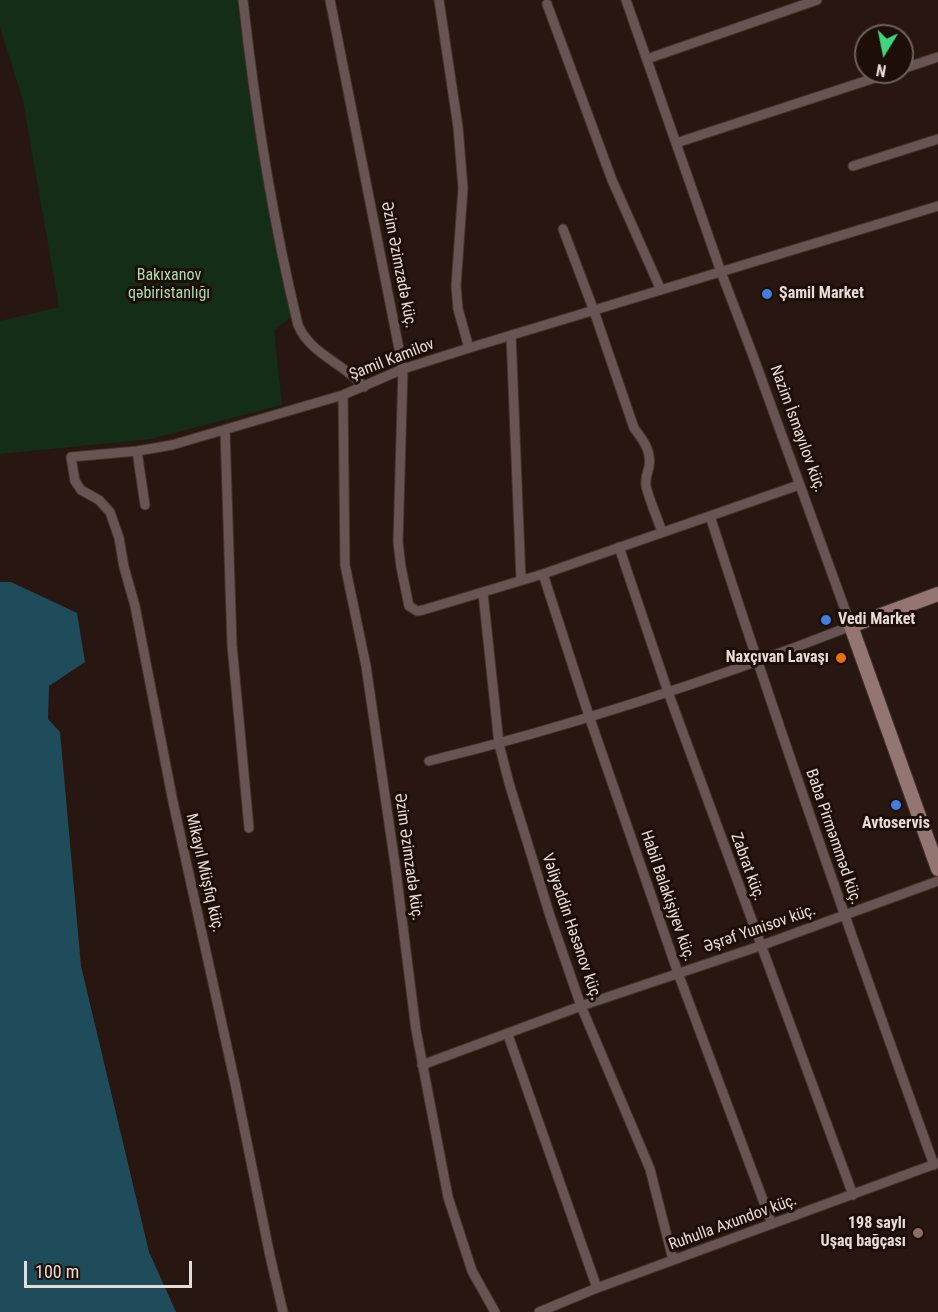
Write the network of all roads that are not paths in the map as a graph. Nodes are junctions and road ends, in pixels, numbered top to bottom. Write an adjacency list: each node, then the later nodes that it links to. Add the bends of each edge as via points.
1 (243, 0): 22 (street, via 265,164 298,325 315,349 354,375)
2 (330, 0): 21 (street, Əzim Əzimzadə küç.)
3 (439, 0): 20 (street, via 458,127 463,188 456,286)
4 (626, 0): 8 (street, Nazim İsmayılov küç.)
5 (817, 0): 8 (street)
6 (547, 4): 17 (street, via 612,180)
7 (938, 57): 9 (street)
8 (647, 58): 12 (street, Nazim İsmayılov küç.)
9 (914, 65)
10 (856, 84): 12 (street)
11 (938, 139): 13 (street)
12 (676, 143): 16 (street, Nazim İsmayılov küç.)
13 (853, 166)
14 (938, 206): 16 (street, Şamil Kamilov)
15 (562, 229): 18 (street)
16 (721, 272): 17 (street, Şamil Kamilov); 27 (street, Nazim İsmayılov küç.)
17 (660, 288): 18 (street, Şamil Kamilov)
18 (594, 311): 19 (street, Şamil Kamilov); 30 (street, via 634,428 648,449 646,487)
19 (511, 335): 20 (street, Şamil Kamilov); 33 (street)
20 (469, 348): 21 (street, Şamil Kamilov)
21 (403, 369): 22 (street, Şamil Kamilov); 34 (street, Əzim Əzimzadə küç., via 398,542 409,606 423,610)
22 (364, 387): 23 (street, Şamil Kamilov)
23 (343, 395): 24 (street, Şamil Kamilov); 50 (street, Əzim Əzimzadə küç., via 345,565 366,666)
24 (225, 430): 25 (street, Şamil Kamilov); 42 (street, via 232,645)
25 (137, 451): 26 (street, Şamil Kamilov); 28 (street)
26 (71, 457): 56 (street, Mikayıl Müşfiq küç., via 75,481 110,512 119,538)
27 (799, 485): 29 (street); 36 (street, Nazim İsmayılov küç.)
28 (145, 505)
29 (710, 516): 30 (street); 37 (street, Baba Pirməmməd küç.)
30 (663, 532): 31 (street)
31 (620, 547): 32 (street); 38 (street, Zabrat küç.)
32 (543, 574): 33 (street); 39 (street, Habil Balakişiyev küç.)
33 (521, 580): 34 (street)
34 (483, 593): 40 (street, Vəliyəddin Həsənov küç.)
35 (938, 594): 36 (street)
36 (851, 626): 37 (street); 43 (street, Nazim İsmayılov küç.)
37 (757, 663): 38 (street); 45 (street, Baba Pirməmməd küç.)
38 (668, 692): 39 (street); 46 (street, Zabrat küç.)
39 (589, 716): 40 (street); 47 (street, Habil Balakişiyev küç.)
40 (499, 744): 41 (street); 48 (street, Vəliyəddin Həsənov küç.)
41 (429, 761)
42 (249, 828)
43 (938, 869)
44 (938, 880): 45 (street, Əşrəf Yunisov küç.)
45 (844, 915): 46 (street, Əşrəf Yunisov küç.); 51 (street, Baba Pirməmməd küç.)
46 (760, 946): 47 (street, Əşrəf Yunisov küç.); 52 (street, Zabrat küç.)
47 (678, 973): 48 (street, Əşrəf Yunisov küç.); 53 (street, Habil Balakişiyev küç.)
48 (581, 1006): 49 (street, Əşrəf Yunisov küç.); 54 (street, Vəliyəddin Həsənov küç., via 650,1169)
49 (508, 1035): 50 (street, Əşrəf Yunisov küç.); 55 (street)
50 (422, 1065): 57 (street, Əzim Əzimzadə küç., via 458,1234 477,1283)
51 (936, 1164): 52 (street, Ruhulla Axundov küç.)
52 (853, 1195): 53 (street, Ruhulla Axundov küç.)
53 (772, 1224): 54 (street, Ruhulla Axundov küç.)
54 (673, 1260): 55 (street, Ruhulla Axundov küç.)
55 (597, 1288): 58 (street, Ruhulla Axundov küç.)
56 (283, 1312)
57 (495, 1312)
58 (539, 1312)

